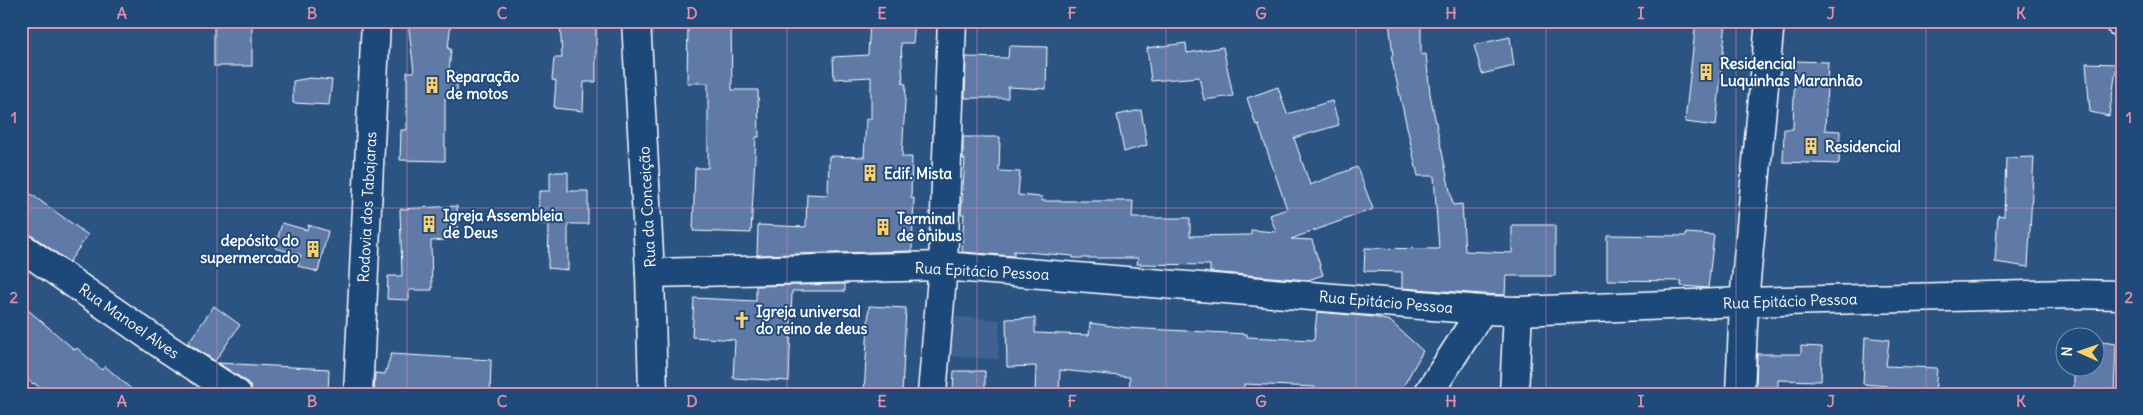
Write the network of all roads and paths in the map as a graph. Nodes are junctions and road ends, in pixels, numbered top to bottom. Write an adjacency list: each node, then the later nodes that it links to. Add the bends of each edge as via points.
1 (376, 21): 13 (street, Rodovia dos Tabajaras)
2 (636, 21): 7 (street, Rua da Conceição)
3 (952, 21): 6 (street)
4 (1770, 21): 9 (street)
5 (21, 247): 12 (street, Rua Manoel Alves)
6 (943, 266): 7 (street, Rua Epitácio Pessoa); 10 (street, Rua Epitácio Pessoa); 15 (street)
7 (650, 273): 14 (street, Rua da Conceição)
8 (2122, 296): 9 (street, Rua Epitácio Pessoa, via 2072,294)
9 (1744, 302): 11 (street, Rua Epitácio Pessoa); 18 (street)
10 (1482, 310): 11 (street, Rua Epitácio Pessoa); 16 (street)
11 (1518, 311): 17 (street)
12 (237, 394)
13 (358, 394)
14 (654, 394)
15 (932, 394)
16 (1428, 394)
17 (1514, 394)
18 (1740, 394)

